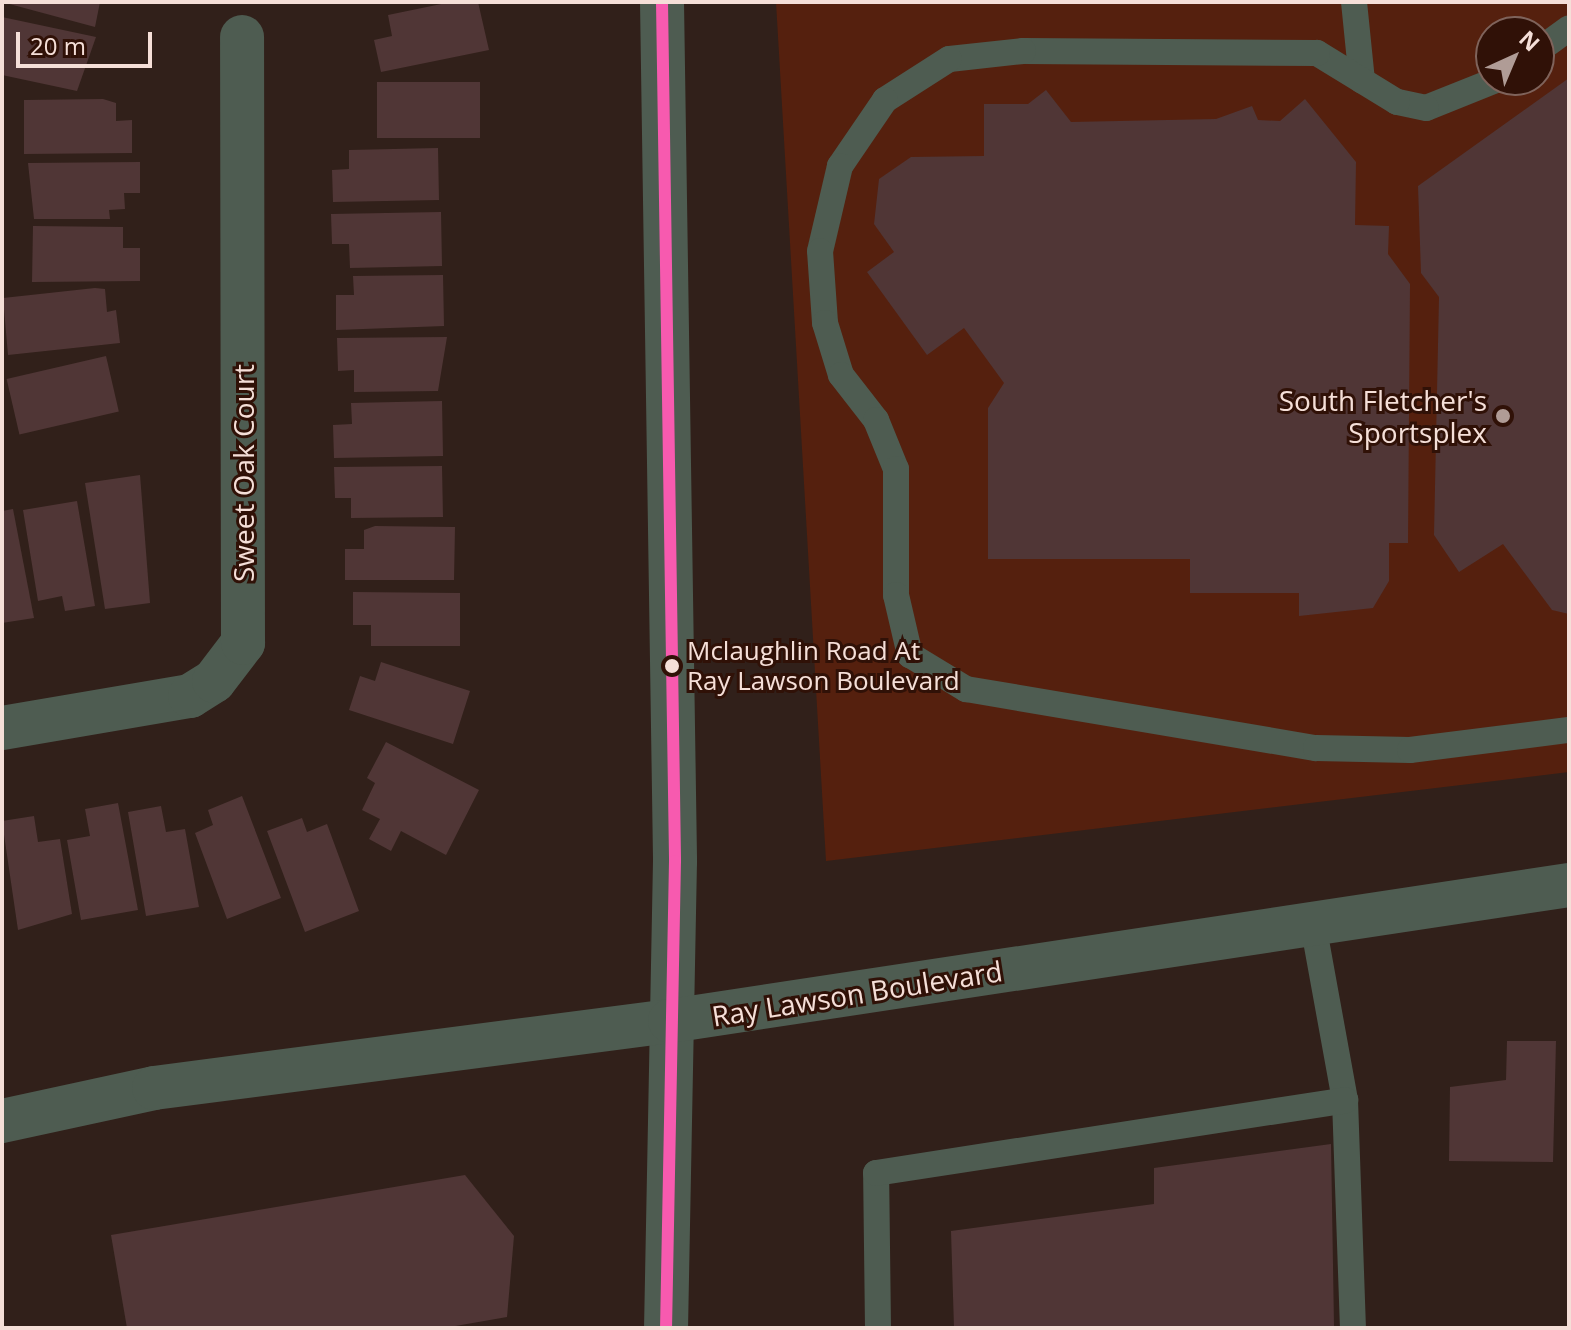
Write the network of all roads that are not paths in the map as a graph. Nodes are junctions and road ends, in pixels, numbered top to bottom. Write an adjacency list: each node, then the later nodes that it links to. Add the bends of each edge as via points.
1 (662, 2): 10 (street, via 675,861)
2 (1354, 2): 4 (lane)
3 (242, 37): 6 (street, Sweet Oak Court, via 243,643 214,681 190,696)
4 (1362, 81): 5 (lane, via 1426,108); 7 (lane, via 1317,53 1023,51 949,59 885,100 840,166 820,251 825,323 841,375 876,420 896,469 896,595 910,655 966,689 1316,748 1410,750)
5 (1475, 88)
6 (2, 728)
7 (1569, 730)
8 (1569, 885): 9 (street, Ray Lawson Boulevard)
9 (1313, 924): 10 (street, Ray Lawson Boulevard); 11 (lane)
10 (670, 1021): 12 (street, Ray Lawson Boulevard, via 154,1088); 13 (street)
11 (1345, 1100): 14 (lane, via 876,1173); 15 (lane)
12 (2, 1121)
13 (666, 1328)
14 (878, 1328)
15 (1353, 1328)

